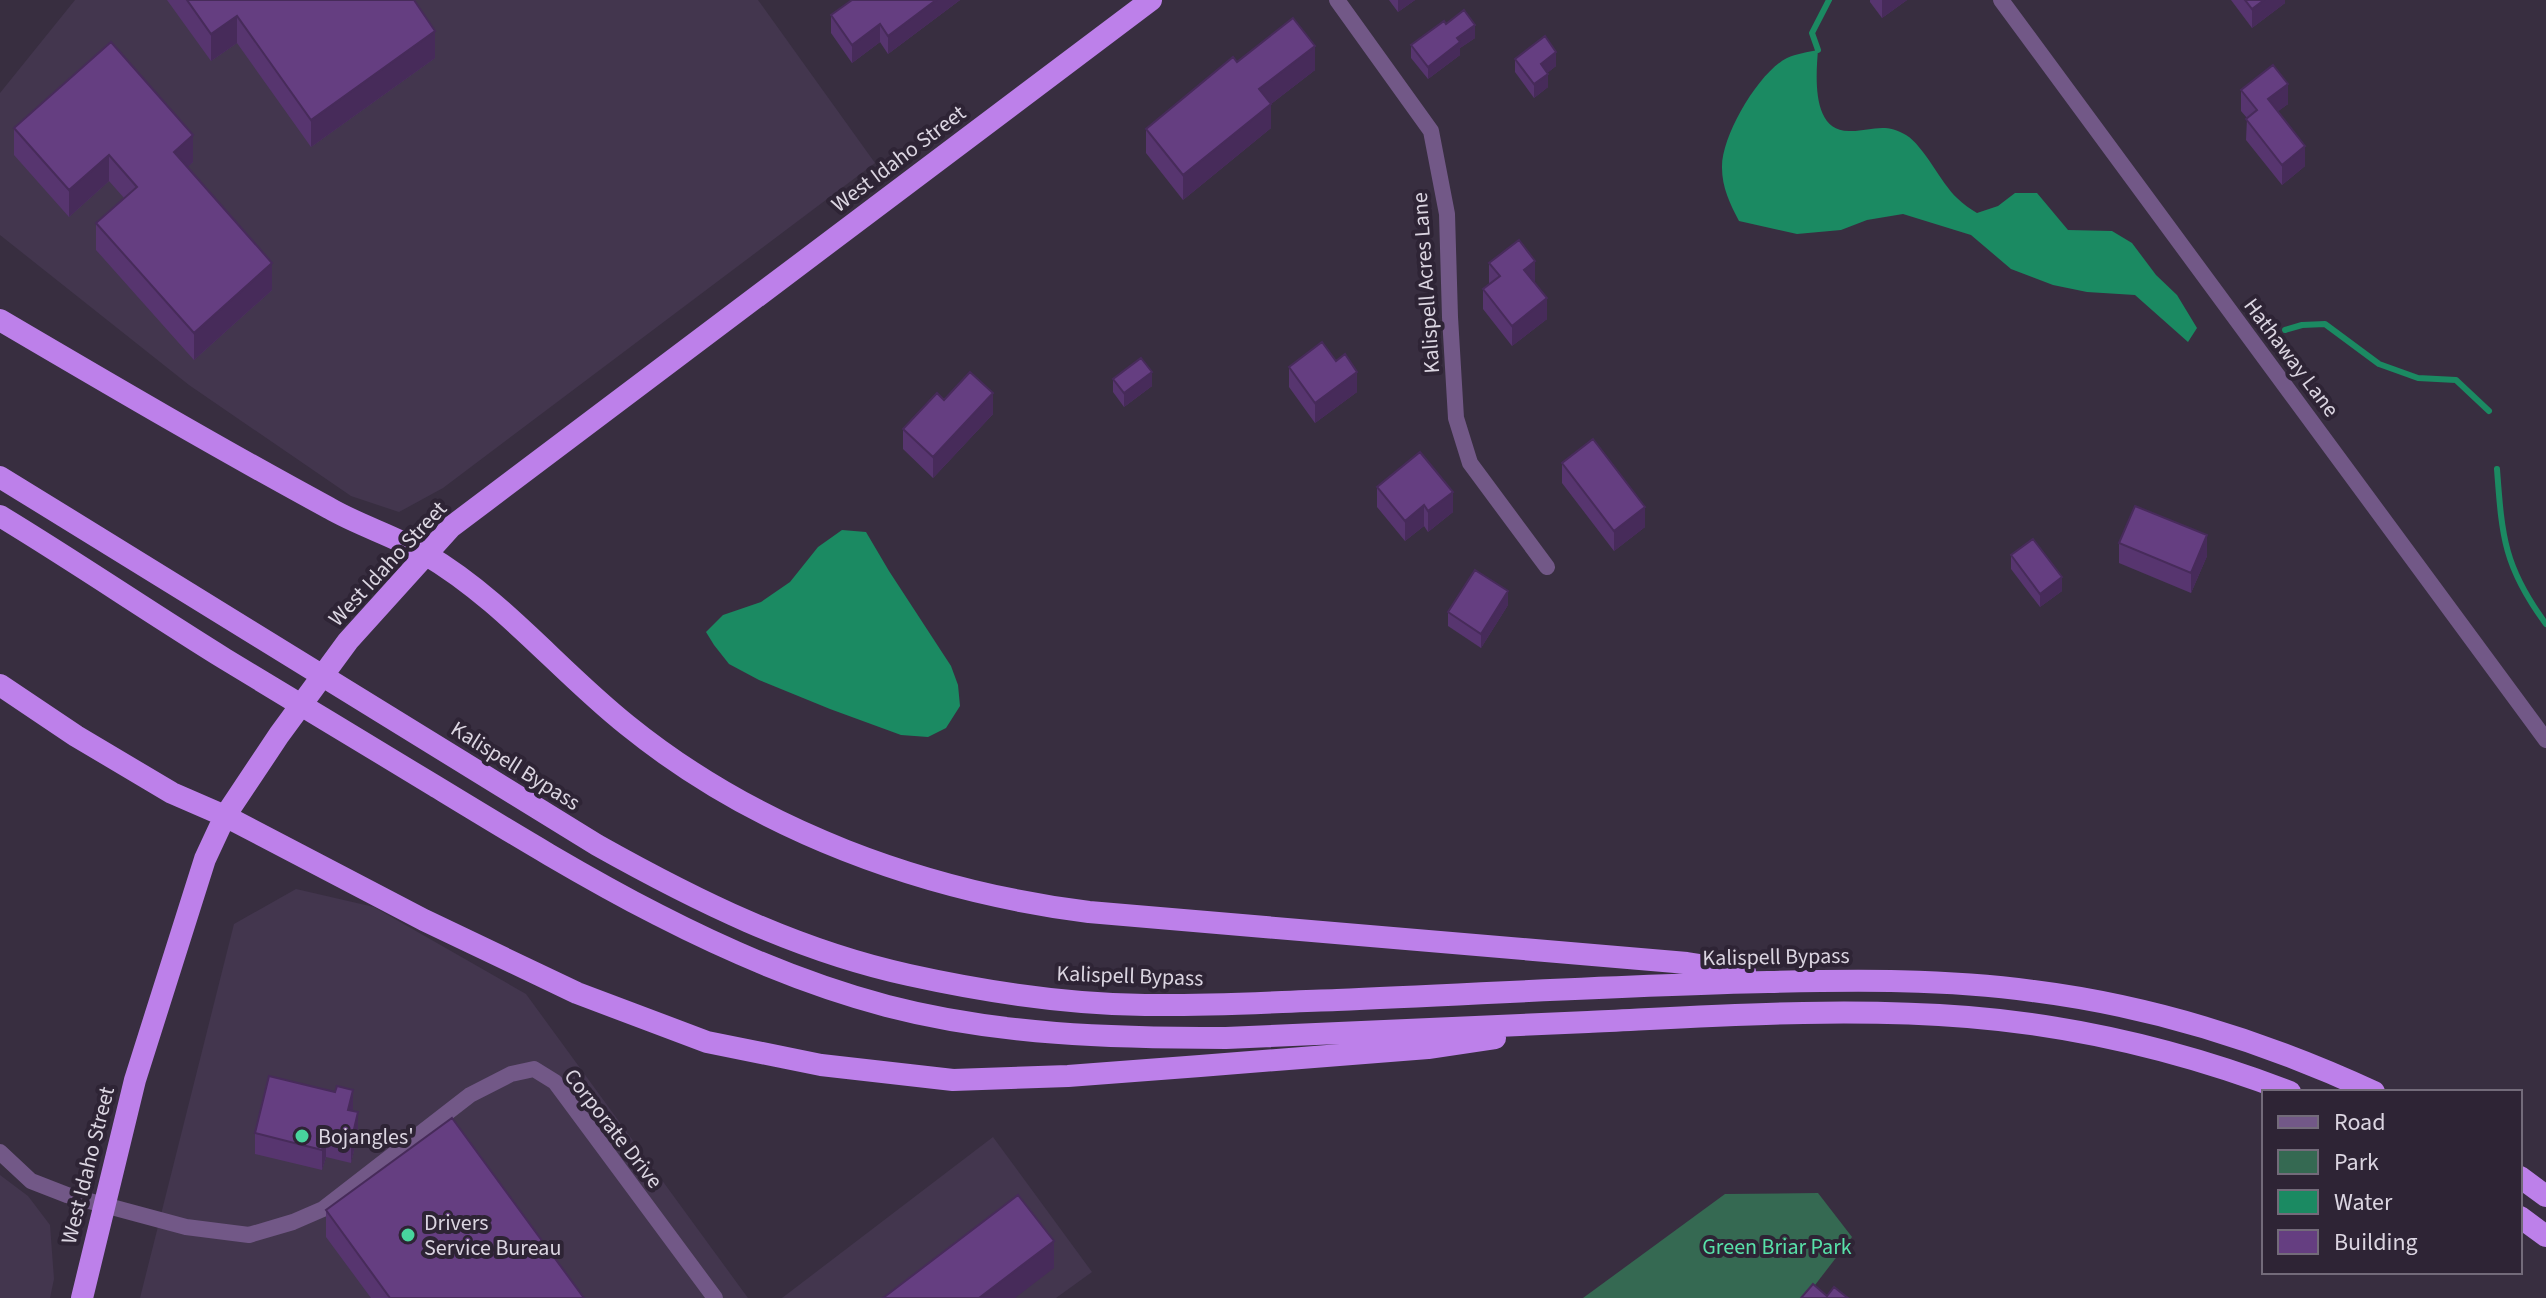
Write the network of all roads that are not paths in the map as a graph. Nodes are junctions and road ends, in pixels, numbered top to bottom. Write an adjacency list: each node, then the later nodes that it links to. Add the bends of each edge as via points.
1 (1151, 0): 7 (highway, West Idaho Street, via 451,527)
2 (1337, 0): 8 (street, Kalispell Acres Lane, via 1431,131 1447,214 1456,418 1470,463)
3 (2001, 0): 10 (street, Hathaway Lane)
4 (0, 320): 7 (highway, via 340,515)
5 (0, 477): 12 (highway, Kalispell Bypass, via 597,845 737,917 869,965 1060,1000 1184,1005)
6 (0, 516): 13 (highway, via 224,658 585,874 732,952 808,982 919,1014 1057,1033 1226,1038)
7 (425, 554): 11 (highway, West Idaho Street, via 348,641); 12 (highway, via 489,598 625,724 699,777 790,826 927,880 1089,912 1687,963)
8 (1547, 567)
9 (0, 685): 11 (highway, via 110,757)
10 (2546, 740)
11 (225, 816): 13 (highway, via 577,993 707,1042 821,1065 953,1080 1068,1076 1428,1048); 19 (highway, West Idaho Street, via 180,933)
12 (1806, 981): 15 (highway, Kalispell Bypass, via 1978,985 2100,1002 2232,1035 2296,1056)
13 (1555, 1023): 14 (highway, via 1835,1013 1969,1017 2087,1033 2168,1051)
14 (2285, 1090)
15 (2370, 1090)
16 (0, 1152): 19 (street, via 31,1181)
17 (2522, 1178): 18 (highway)
18 (2546, 1196)
19 (103, 1206): 22 (highway, West Idaho Street); 23 (street, Corporate Drive, via 186,1227 249,1235 293,1222 323,1209 470,1095 511,1074 534,1069 555,1082)
20 (2522, 1218): 21 (highway)
21 (2546, 1236)
22 (82, 1298)
23 (715, 1298)

